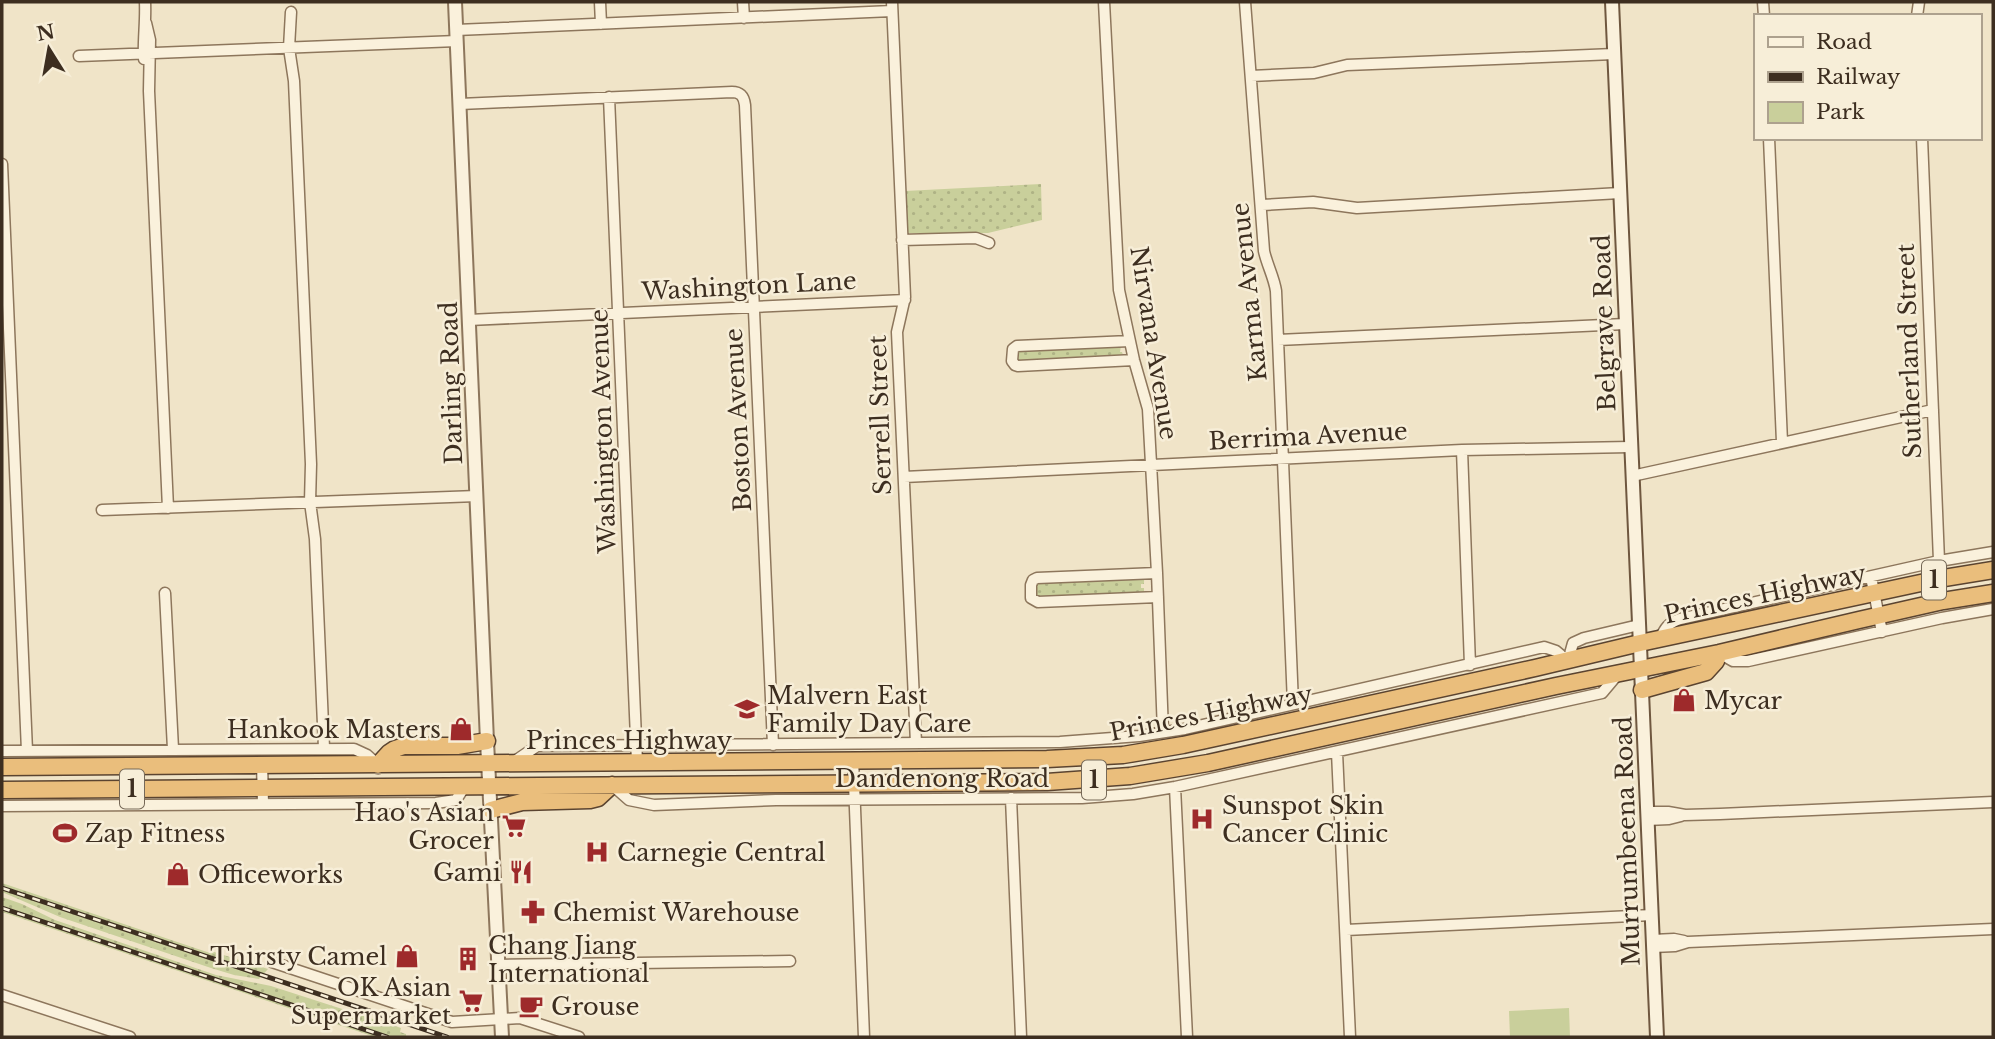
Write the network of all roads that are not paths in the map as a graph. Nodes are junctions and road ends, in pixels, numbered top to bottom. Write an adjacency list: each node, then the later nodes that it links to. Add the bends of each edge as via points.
1 (145, 2): 14 (street)
2 (455, 2): 12 (street, Darling Road)
3 (600, 2): 11 (street)
4 (743, 2): 10 (street)
5 (1104, 2): 34 (street, Nirvana Avenue, via 1119,290)
6 (1245, 2): 17 (street, Karma Avenue)
7 (1612, 2): 15 (street, Belgrave Road)
8 (892, 6): 10 (street); 25 (street, Serrell Street)
9 (291, 7): 13 (street)
10 (744, 18): 11 (street)
11 (601, 24): 12 (street)
12 (456, 36): 13 (street); 19 (street, Darling Road)
13 (293, 48): 14 (street); 45 (street)
14 (147, 54): 16 (street); 46 (street)
15 (1614, 54): 17 (street, via 1347,65 1314,73); 23 (street, Belgrave Road)
16 (79, 56)
17 (1251, 76): 24 (street, Karma Avenue)
18 (609, 97): 19 (street); 28 (street, Boston Avenue, via 741,94); 29 (street, Washington Avenue)
19 (460, 104): 30 (street, Darling Road)
20 (1769, 140): 37 (street)
21 (1922, 140): 36 (street, Sutherland Street)
22 (2, 164): 32 (street)
23 (1620, 193): 24 (street, via 1357,208 1313,202); 31 (street, Belgrave Road)
24 (1262, 205): 33 (street, Karma Avenue, via 1264,251 1275,282)
25 (902, 240): 26 (street, via 976,238); 27 (street, Serrell Street)
26 (989, 243)
27 (905, 300): 28 (street, Washington Lane); 43 (street, Serrell Street, via 897,327)
28 (754, 307): 29 (street, Washington Lane); 75 (street, Boston Avenue)
29 (619, 313): 30 (street, Washington Lane); 74 (street, Washington Avenue)
30 (469, 320): 44 (street, Darling Road)
31 (1625, 324): 33 (street); 38 (street, Belgrave Road)
32 (5, 330): 80 (street)
33 (1278, 340): 40 (street, Karma Avenue)
34 (1130, 341): 35 (street, Nirvana Avenue); 35 (street, via 1017,346 1013,363)
35 (1134, 360): 41 (street, Nirvana Avenue, via 1147,409)
36 (1933, 410): 37 (street); 49 (street, Sutherland Street)
37 (1782, 442): 42 (street)
38 (1630, 447): 39 (street, Berrima Avenue); 42 (street, Belgrave Road)
39 (1462, 450): 40 (street, Berrima Avenue); 63 (street)
40 (1283, 458): 41 (street, Berrima Avenue); 67 (street, Karma Avenue)
41 (1150, 465): 43 (street, Berrima Avenue); 51 (street, Nirvana Avenue)
42 (1632, 476): 58 (street, Belgrave Road)
43 (904, 477): 73 (street, Serrell Street)
44 (477, 496): 45 (street); 72 (street, Darling Road)
45 (313, 502): 46 (street); 77 (street)
46 (168, 508): 47 (street)
47 (102, 510)
48 (1993, 552): 49 (street)
49 (1939, 561): 52 (street)
50 (1993, 570): 52 (highway, Princes Highway / 1)
51 (1157, 573): 55 (street, Nirvana Avenue); 55 (street, via 1037,578 1031,585 1031,598 1038,602)
52 (1873, 585): 57 (street); 60 (highway, Princes Highway / 1)
53 (165, 593): 78 (street)
54 (1993, 593): 57 (highway, Princes Highway / 1)
55 (1158, 597): 70 (street, Nirvana Avenue)
56 (1993, 609): 59 (street)
57 (1878, 615): 59 (street); 61 (highway, Princes Highway / 1)
58 (1639, 625): 60 (street, Belgrave Road); 62 (street, via 1573,643)
59 (1882, 632): 61 (street, via 1748,662)
60 (1640, 643): 62 (highway, Princes Highway / 1); 64 (street, Murrumbeena Road)
61 (1719, 653): 64 (highway, Princes Highway / 1); 66 (highway, via 1706,672)
62 (1567, 661): 63 (street, Dandenong Road, via 1544,648); 71 (highway, Princes Highway / 1)
63 (1470, 665): 67 (street, Dandenong Road)
64 (1642, 669): 65 (highway, Princes Highway / 1); 66 (street, Murrumbeena Road)
65 (1619, 673): 68 (highway, Princes Highway / 1); 69 (street, Dandenong Road, via 1602,693)
66 (1642, 690): 102 (street, Murrumbeena Road)
67 (1293, 704): 70 (street, Dandenong Road)
68 (1479, 704): 69 (street); 83 (highway, Princes Highway / 1)
69 (1490, 717): 82 (street, Dandenong Road)
70 (1163, 732): 73 (street, Dandenong Road, via 1060,742)
71 (1232, 735): 81 (highway, Princes Highway / 1, via 1082,758); 83 (highway)
72 (486, 741): 85 (street, Darling Road); 88 (highway, via 395,748)
73 (916, 743): 81 (street, Dandenong Road)
74 (637, 744): 75 (street, Dandenong Road); 84 (street, Washington Avenue); 86 (street, Dandenong Road, via 537,746)
75 (774, 745): 81 (street, Dandenong Road)
76 (261, 748): 77 (street); 78 (street); 87 (street)
77 (324, 748): 88 (street, via 354,749)
78 (173, 749): 80 (street)
79 (2, 751): 80 (street)
80 (27, 751)
81 (852, 752): 84 (highway, Princes Highway / 1); 95 (street)
82 (1337, 752): 93 (street, Dandenong Road); 105 (street)
83 (1236, 757): 95 (highway, Princes Highway / 1, via 1093,780)
84 (637, 762): 86 (highway, Princes Highway / 1)
85 (488, 763): 86 (highway, Princes Highway / 1); 88 (highway, Princes Highway / 1); 92 (street, Darling Road)
86 (512, 763)
87 (262, 765): 88 (highway, Princes Highway / 1); 89 (highway, Princes Highway / 1); 96 (street)
88 (378, 765)
89 (2, 767)
90 (612, 785): 91 (highway, Princes Highway / 1); 92 (highway, Princes Highway / 1); 99 (street); 101 (highway, via 590,800 522,802)
91 (660, 785): 95 (highway, Princes Highway / 1); 99 (street)
92 (490, 786): 96 (highway, Princes Highway / 1); 101 (street, Darling Road)
93 (1175, 787): 97 (street, Dandenong Road, via 1101,797); 118 (street)
94 (2, 790): 96 (highway, Princes Highway / 1)
95 (853, 791): 97 (street, Dandenong Road); 99 (street, Dandenong Road); 116 (street)
96 (263, 796): 100 (street)
97 (1011, 798): 117 (street)
98 (1993, 802): 102 (street, via 1669,819)
99 (638, 803)
100 (2, 806)
101 (491, 810): 109 (street, Darling Road)
102 (1647, 816): 103 (street, Murrumbeena Road)
103 (1652, 915): 105 (street); 106 (street, Murrumbeena Road)
104 (1993, 929): 106 (street, via 1675,946)
105 (1346, 930): 119 (street)
106 (1653, 943): 120 (street, Murrumbeena Road)
107 (790, 961): 109 (street)
108 (272, 962): 111 (street, via 452,1022)
109 (498, 965): 111 (street, Darling Road)
110 (2, 995): 112 (street)
111 (500, 1019): 114 (street, Darling Road); 115 (street, via 523,1019)
112 (107, 1034): 113 (street)
113 (130, 1037)
114 (502, 1037)
115 (579, 1037)
116 (864, 1037)
117 (1021, 1037)
118 (1187, 1037)
119 (1350, 1037)
120 (1657, 1037)

